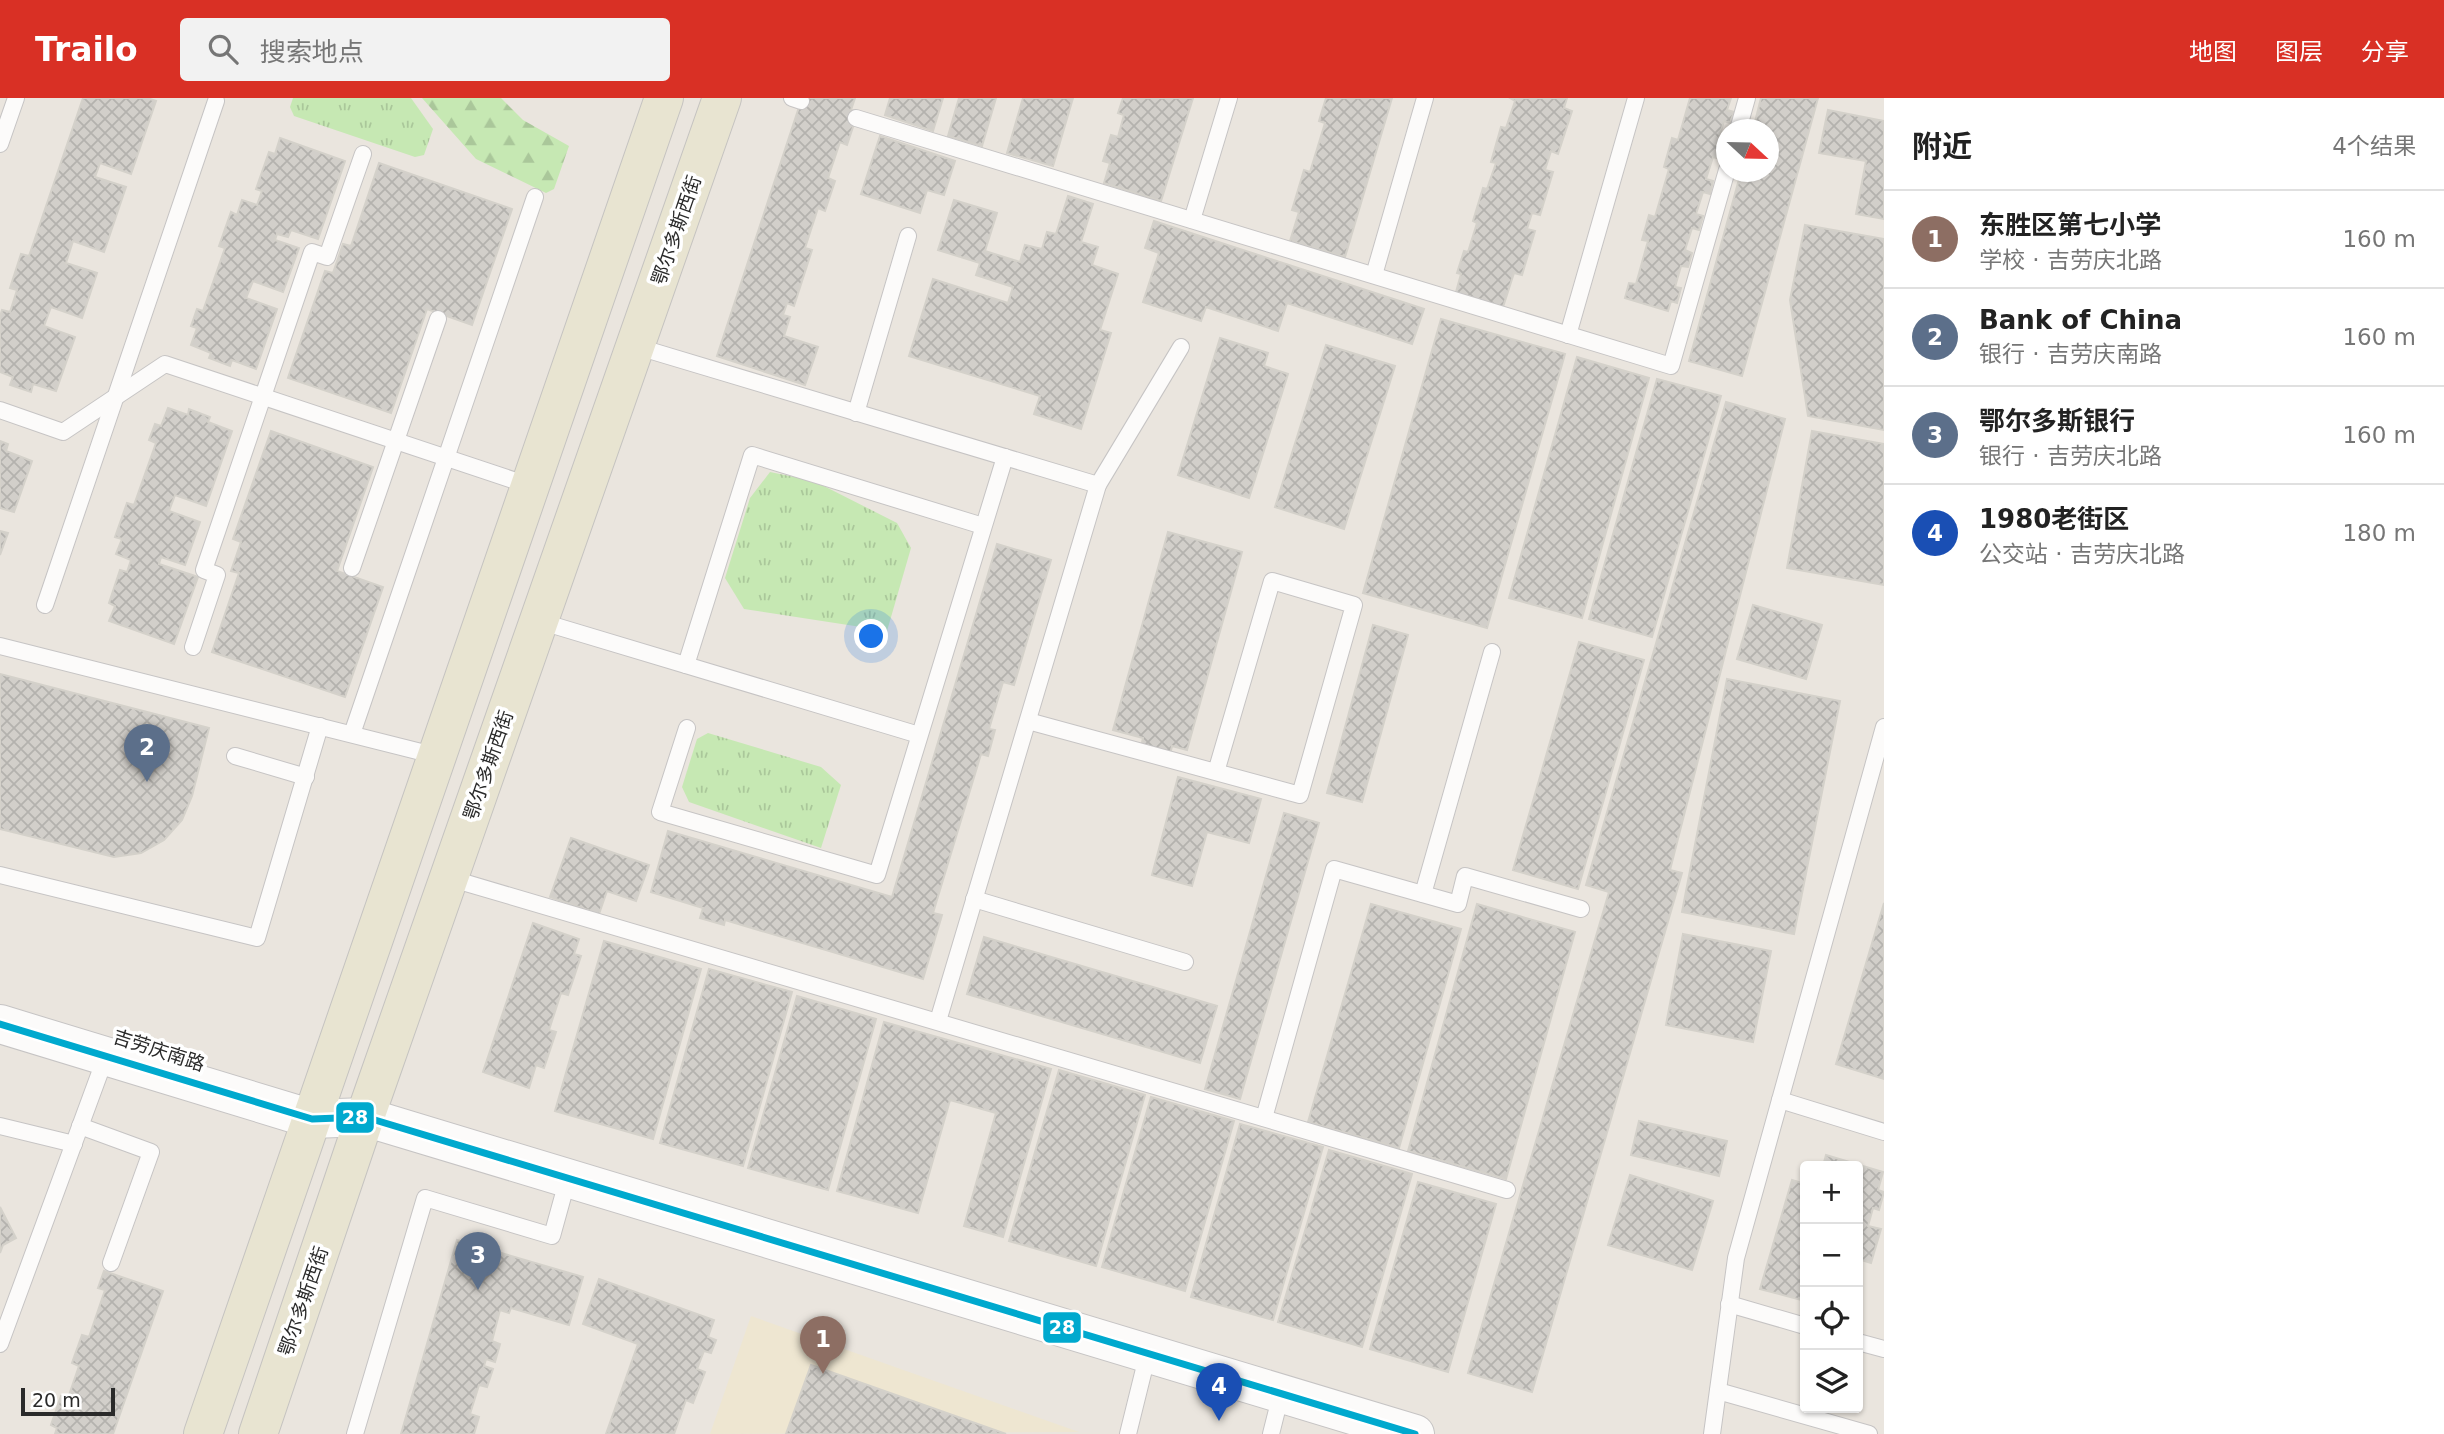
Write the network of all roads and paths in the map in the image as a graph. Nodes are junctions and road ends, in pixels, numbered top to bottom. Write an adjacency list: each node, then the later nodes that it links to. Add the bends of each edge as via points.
1 (16, 98): 11 (lane)
2 (664, 98): 30 (main road)
3 (722, 98): 20 (main road, 鄂尔多斯西街)
4 (1229, 98): 15 (lane)
5 (1425, 98): 17 (lane)
6 (1636, 98): 19 (lane)
7 (1747, 98): 10 (lane)
8 (216, 101): 22 (lane)
9 (856, 118): 15 (lane)
10 (1741, 119)
11 (0, 144)
12 (363, 154): 23 (lane, via 327,257 312,252)
13 (1724, 182): 19 (lane, via 1671,366)
14 (535, 197): 28 (lane)
15 (1192, 220): 17 (lane)
16 (908, 236): 25 (lane)
17 (1374, 275): 19 (lane)
18 (438, 319): 26 (lane)
19 (1568, 335)
20 (635, 346): 25 (lane); 34 (main road, 鄂尔多斯西街)
21 (1181, 347): 29 (lane)
22 (116, 397): 23 (lane, via 165,364); 24 (lane, via 63,432); 33 (lane)
23 (263, 397): 26 (lane); 36 (lane, via 204,570 217,575)
24 (0, 410)
25 (856, 412): 27 (lane)
26 (396, 441): 28 (lane); 32 (lane)
27 (1005, 457): 29 (lane); 31 (lane)
28 (446, 458): 30 (lane); 43 (lane)
29 (1098, 485): 39 (lane)
30 (531, 486): 46 (main road)
31 (984, 526): 38 (lane, via 752,455); 44 (lane)
32 (352, 568)
33 (45, 605)
34 (539, 621): 38 (lane); 50 (main road, 鄂尔多斯西街)
35 (0, 646): 40 (lane)
36 (192, 647)
37 (1492, 652): 51 (lane)
38 (687, 665): 44 (lane)
39 (1028, 721): 47 (lane); 52 (lane)
40 (320, 726): 43 (lane); 48 (lane)
41 (1884, 727): 59 (lane)
42 (687, 728): 44 (lane, via 660,812 877,876)
43 (352, 734): 46 (lane)
44 (919, 735)
45 (235, 756): 48 (lane)
46 (437, 756): 60 (main road)
47 (1216, 772): 47 (lane, via 1300,795 1354,605 1272,581)
48 (306, 777): 49 (lane, via 257,938)
49 (0, 874)
50 (449, 878): 56 (lane); 61 (main road, 鄂尔多斯西街)
51 (1423, 894): 53 (lane, via 1458,904 1465,876); 62 (lane, via 1334,869)
52 (974, 899): 54 (lane); 56 (lane)
53 (1581, 909)
54 (1185, 962)
55 (0, 998): 60 (main road, 吉劳庆南路)
56 (938, 1021): 62 (lane)
57 (0, 1024): 58 (main road, 吉劳庆南路)
58 (106, 1056): 60 (main road, 吉劳庆南路); 64 (lane)
59 (1780, 1100): 65 (lane); 70 (lane, via 1736,1258)
60 (315, 1110): 61 (main road); 78 (main road)
61 (365, 1117): 67 (main road); 79 (main road, 鄂尔多斯西街)
62 (1264, 1118): 68 (lane)
63 (0, 1126): 66 (lane)
64 (80, 1126): 66 (lane); 69 (lane, via 151,1152)
65 (1884, 1132)
66 (74, 1144): 73 (lane)
67 (568, 1178): 75 (main road); 80 (lane, via 552,1236 425,1198)
68 (1507, 1190)
69 (111, 1263)
70 (1729, 1304): 71 (lane); 76 (lane)
71 (1800, 1325)
72 (1863, 1343): 74 (lane)
73 (0, 1344)
74 (1884, 1349)
75 (1148, 1353): 77 (main road); 81 (lane)
76 (1717, 1391): 84 (lane); 85 (lane)
77 (1281, 1394): 82 (lane); 83 (main road)
78 (203, 1434)
79 (258, 1434)
80 (355, 1434)
81 (1128, 1434)
82 (1270, 1434)
83 (1415, 1434)
84 (1712, 1434)
85 (1869, 1434)

